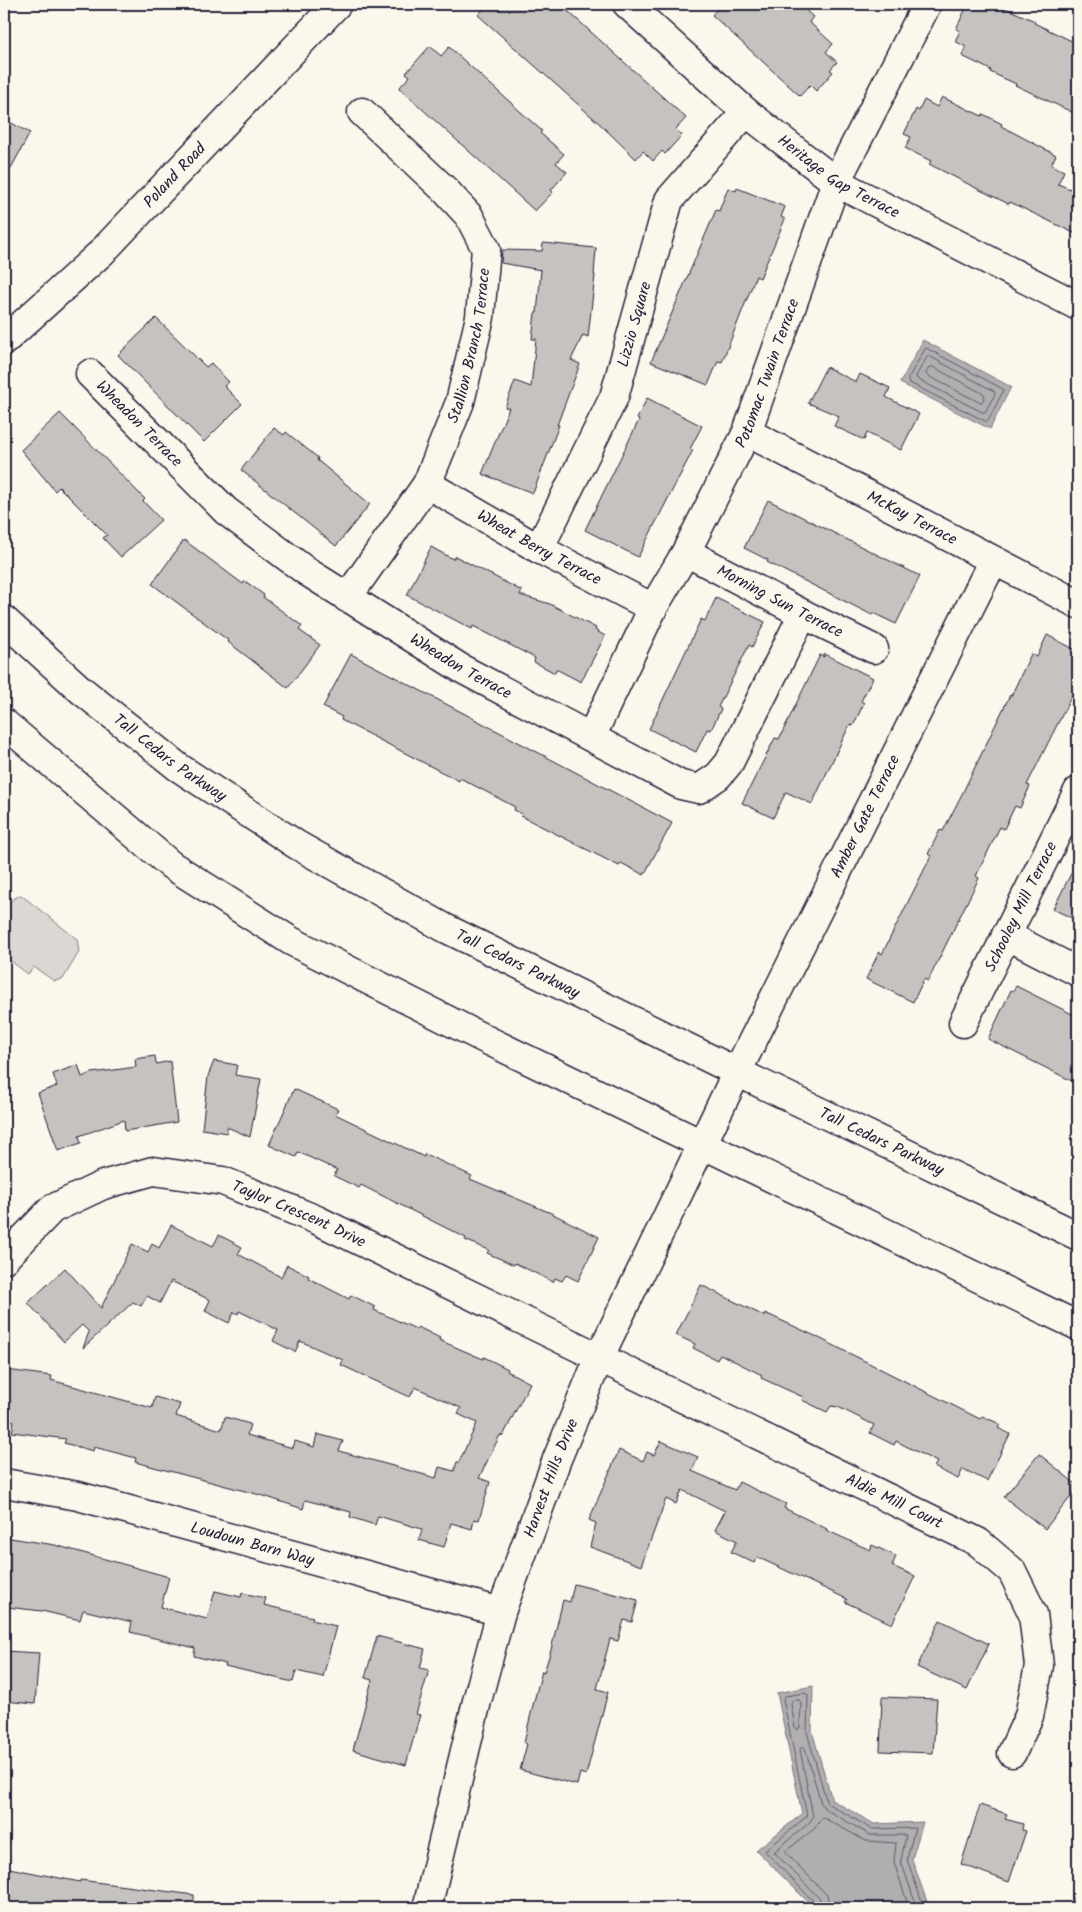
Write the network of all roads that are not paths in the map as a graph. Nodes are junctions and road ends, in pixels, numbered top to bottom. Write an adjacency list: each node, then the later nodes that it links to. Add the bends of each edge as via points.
1 (337, 4): 8 (street, Poland Road, via 101,253)
2 (627, 4): 5 (street, Heritage Gap Terrace)
3 (927, 4): 6 (street, Potomac Twain Terrace)
4 (362, 112): 11 (street, Stallion Branch Terrace, via 469,216 486,248 480,316 460,402)
5 (746, 112): 6 (street, Heritage Gap Terrace); 12 (street, Lizzio Square, via 669,200 614,397)
6 (836, 182): 7 (street, Heritage Gap Terrace); 10 (street, Potomac Twain Terrace)
7 (1078, 306)
8 (4, 341)
9 (90, 374): 15 (street, Wheadon Terrace, via 226,511 306,572)
10 (747, 432): 13 (street, Potomac Twain Terrace); 14 (street, McKay Terrace)
11 (427, 484): 12 (street, Wheat Berry Terrace); 15 (street, Stallion Branch Terrace)
12 (539, 549): 17 (street, Wheat Berry Terrace)
13 (686, 552): 17 (street, Potomac Twain Terrace); 18 (street, Morning Sun Terrace)
14 (994, 561): 16 (street, McKay Terrace); 27 (street, Amber Gate Terrace)
15 (347, 598): 22 (street, Wheadon Terrace, via 462,669)
16 (1078, 604)
17 (653, 608): 22 (street, Potomac Twain Terrace)
18 (804, 614): 20 (street, Morning Sun Terrace); 22 (street, Wheadon Terrace, via 729,763 718,776 699,789 681,785)
19 (4, 620): 27 (street, Tall Cedars Parkway, via 81,690 178,767 297,845 445,928)
20 (874, 649)
21 (4, 723): 28 (street, via 171,865 291,940)
22 (591, 736)
23 (1076, 803): 24 (street, Schooley Mill Terrace)
24 (1006, 935): 25 (street); 26 (street, Schooley Mill Terrace)
25 (1078, 972)
26 (963, 1023)
27 (737, 1072): 28 (street, Harvest Hills Drive); 29 (street, Tall Cedars Parkway)
28 (702, 1144): 31 (street); 32 (street, Harvest Hills Drive)
29 (1078, 1236)
30 (4, 1259): 32 (street, Taylor Crescent Drive, via 52,1209 104,1185 153,1172 223,1181 317,1220)
31 (1078, 1326)
32 (599, 1358): 34 (street, Harvest Hills Drive, via 557,1459); 35 (street, Aldie Mill Court, via 978,1542 1012,1571 1033,1614 1039,1666 1029,1716)
33 (4, 1483): 34 (street, Loudoun Barn Way, via 78,1496)
34 (501, 1612): 36 (street, Harvest Hills Drive)
35 (1012, 1753)
36 (427, 1908)

